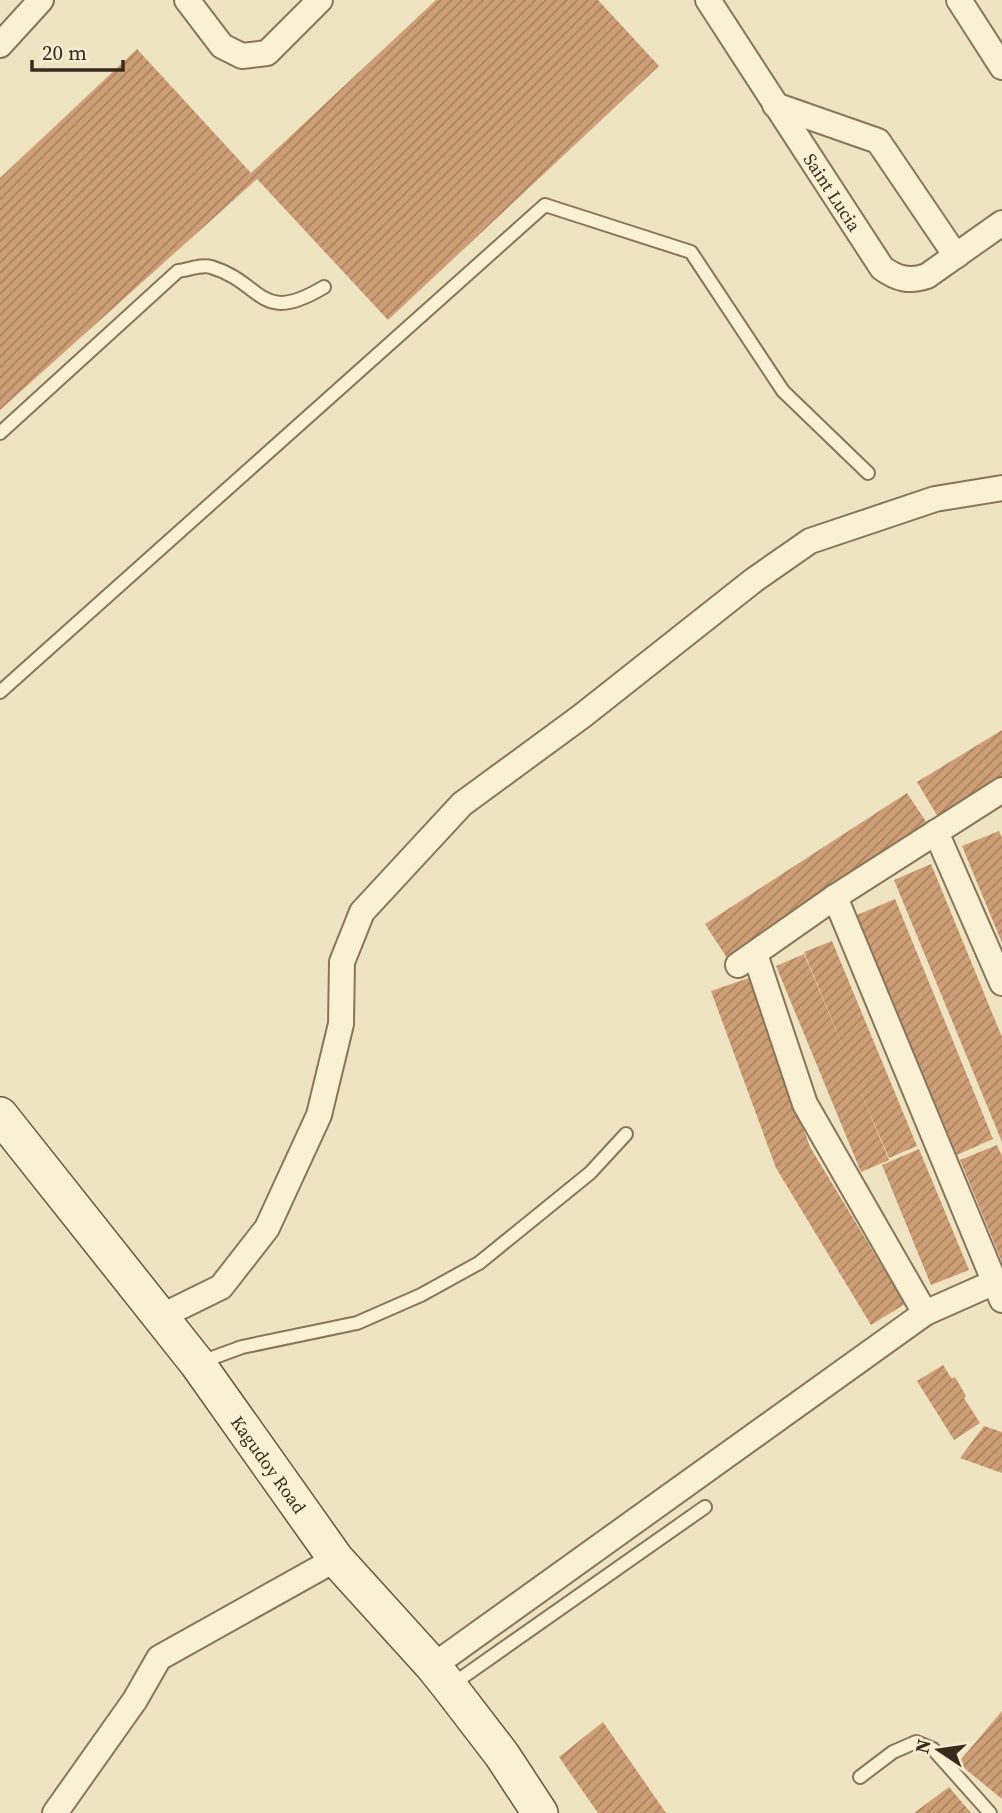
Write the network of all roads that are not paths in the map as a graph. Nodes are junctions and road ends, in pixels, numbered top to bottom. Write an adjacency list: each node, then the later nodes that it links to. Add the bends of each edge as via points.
1 (41, 0): 6 (street)
2 (187, 0): 3 (street, via 222,46 243,56 267,53)
3 (320, 0)
4 (708, 0): 8 (street, Saint Lucia)
5 (959, 0): 7 (street)
6 (0, 44)
7 (1002, 67)
8 (775, 105): 10 (street, via 878,141); 10 (street, Saint Lucia, via 882,268 915,280)
9 (1002, 223): 10 (street, Saint Lucia)
10 (956, 256)
11 (324, 288): 12 (lane, via 303,300 276,304 208,266 178,271)
12 (0, 433)
13 (868, 473): 15 (lane, via 783,391 691,252 545,205)
14 (1002, 488): 24 (street, via 935,499 810,541 462,804 362,912 342,962 341,1024 319,1115 267,1228 221,1287)
15 (0, 692)
16 (1002, 790): 17 (street)
17 (936, 832): 18 (street); 19 (street)
18 (835, 897): 22 (street); 23 (street, via 747,960 805,1104)
19 (1002, 983)
20 (0, 1115): 24 (street, Kagudoy Road)
21 (626, 1134): 25 (lane, via 590,1173 479,1263 421,1295 357,1323 242,1347)
22 (999, 1291): 23 (street)
23 (925, 1313): 28 (street)
24 (160, 1317): 25 (street, Kagudoy Road)
25 (197, 1363): 27 (street, Kagudoy Road)
26 (705, 1507): 28 (lane)
27 (336, 1559): 28 (street, Kagudoy Road); 30 (street, via 159,1657 135,1700)
28 (441, 1676): 31 (street, Kagudoy Road)
29 (860, 1777): 32 (lane, via 893,1752 916,1742 933,1749)
30 (55, 1813)
31 (540, 1813)
32 (990, 1813)

